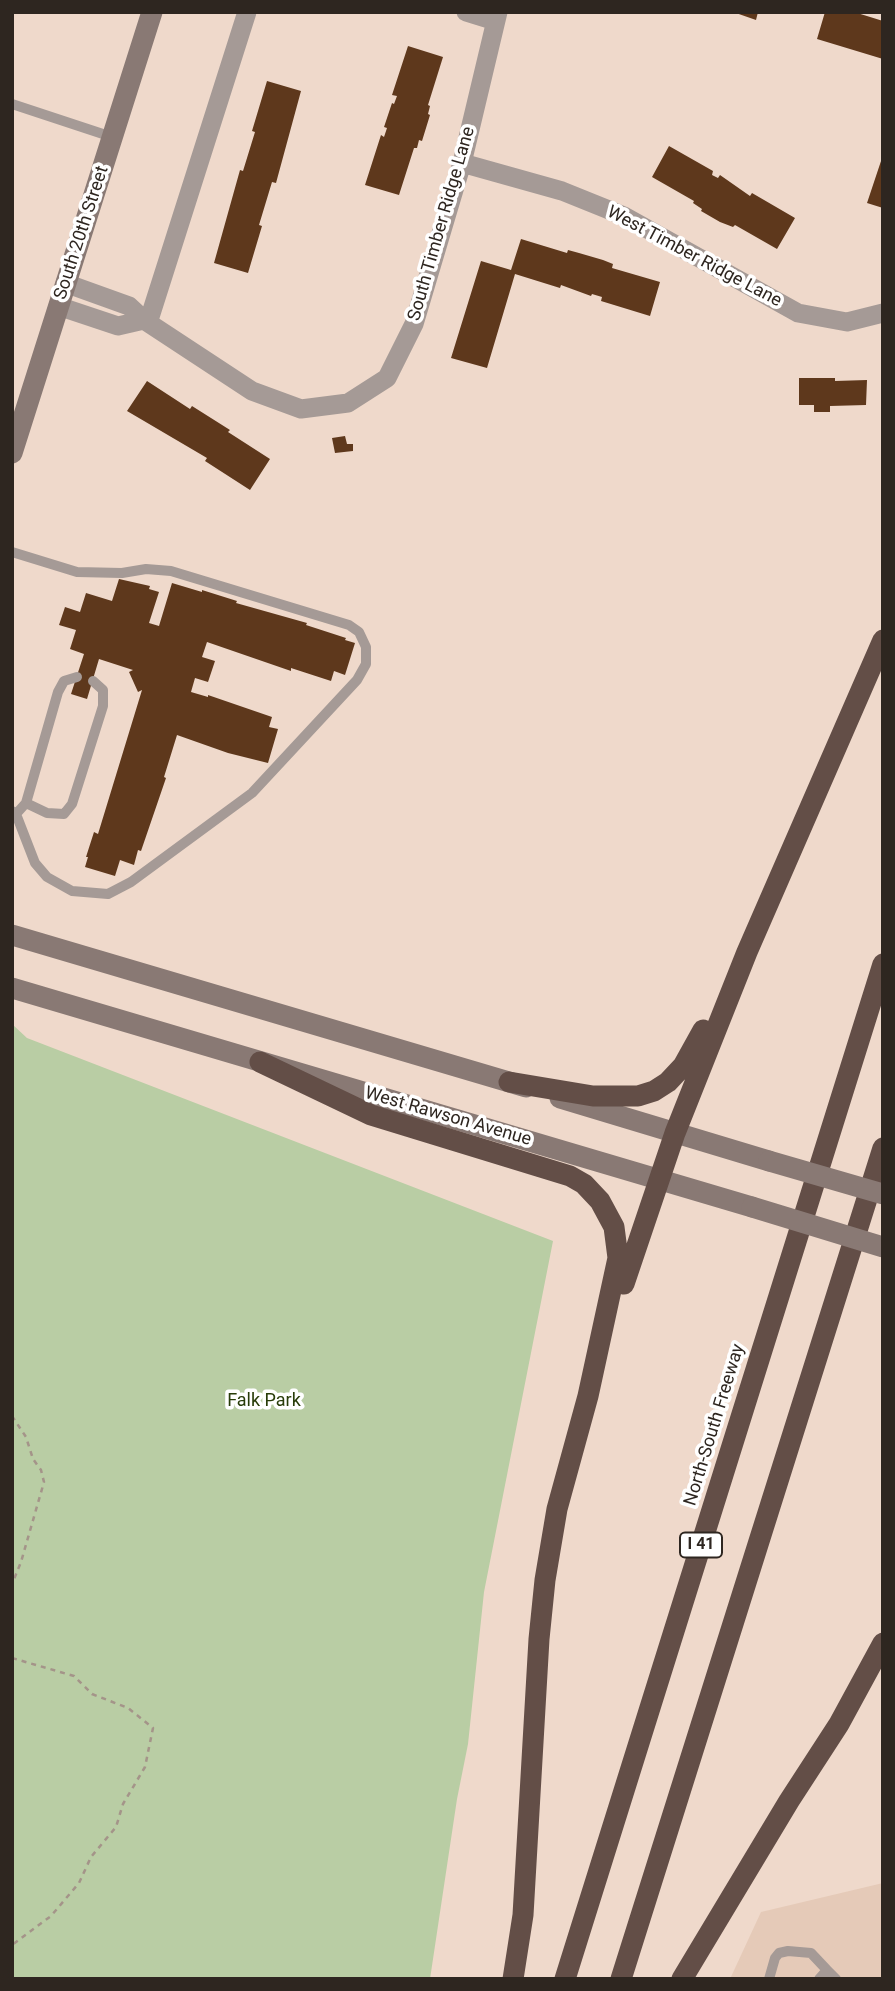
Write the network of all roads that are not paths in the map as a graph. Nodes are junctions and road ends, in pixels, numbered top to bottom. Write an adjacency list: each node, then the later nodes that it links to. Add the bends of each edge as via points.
1 (152, 12): 6 (main road, South 20th Street)
2 (247, 12): 11 (street)
3 (466, 12): 4 (street)
4 (496, 17): 7 (street, South Timber Ridge Lane)
5 (12, 103): 6 (lane)
6 (112, 137): 8 (main road, South 20th Street)
7 (462, 163): 10 (street, West Timber Ridge Lane, via 562,191 625,215 798,313 847,322); 11 (street, South Timber Ridge Lane, via 414,324 387,378 348,403 301,410 252,391)
8 (65, 283): 9 (main road, South 20th Street); 11 (street, via 129,306)
9 (58, 306): 11 (street, via 118,326); 12 (main road, South 20th Street)
10 (883, 313)
11 (146, 322)
12 (12, 453)
13 (12, 552): 18 (lane, via 78,572 172,571 349,625 359,632 366,647 366,664 357,680 252,793 131,883 108,894 72,891 47,877 35,863)
14 (883, 640): 20 (highway)
15 (77, 677): 17 (lane, via 65,681 58,692)
16 (93, 681): 17 (lane, via 103,690 103,706 72,804 64,814 47,813)
17 (26, 803): 18 (lane)
18 (14, 813)
19 (12, 935): 24 (main road)
20 (747, 952): 24 (highway, via 718,996 683,1066 654,1091 629,1097 593,1096); 25 (highway)
21 (883, 964): 34 (highway, North-South Freeway / I 41)
22 (12, 988): 23 (main road, West Rawson Avenue)
23 (260, 1062): 27 (main road, West Rawson Avenue); 30 (highway, via 371,1115 570,1176 592,1192 614,1227 618,1258)
24 (509, 1082): 25 (main road)
25 (675, 1133): 27 (highway); 28 (main road, bridge)
26 (883, 1149): 35 (highway)
27 (658, 1179): 29 (main road, West Rawson Avenue, bridge); 30 (highway)
28 (883, 1194)
29 (883, 1247)
30 (588, 1396): 33 (highway, via 565,1475 545,1580 523,1915)
31 (883, 1643): 36 (highway, via 839,1724)
32 (827, 1970): 37 (lane, via 811,1953 788,1951 775,1958); 38 (lane); 39 (lane)
33 (513, 1979)
34 (565, 1979)
35 (621, 1979)
36 (682, 1979)
37 (769, 1979)
38 (819, 1979)
39 (836, 1979)

